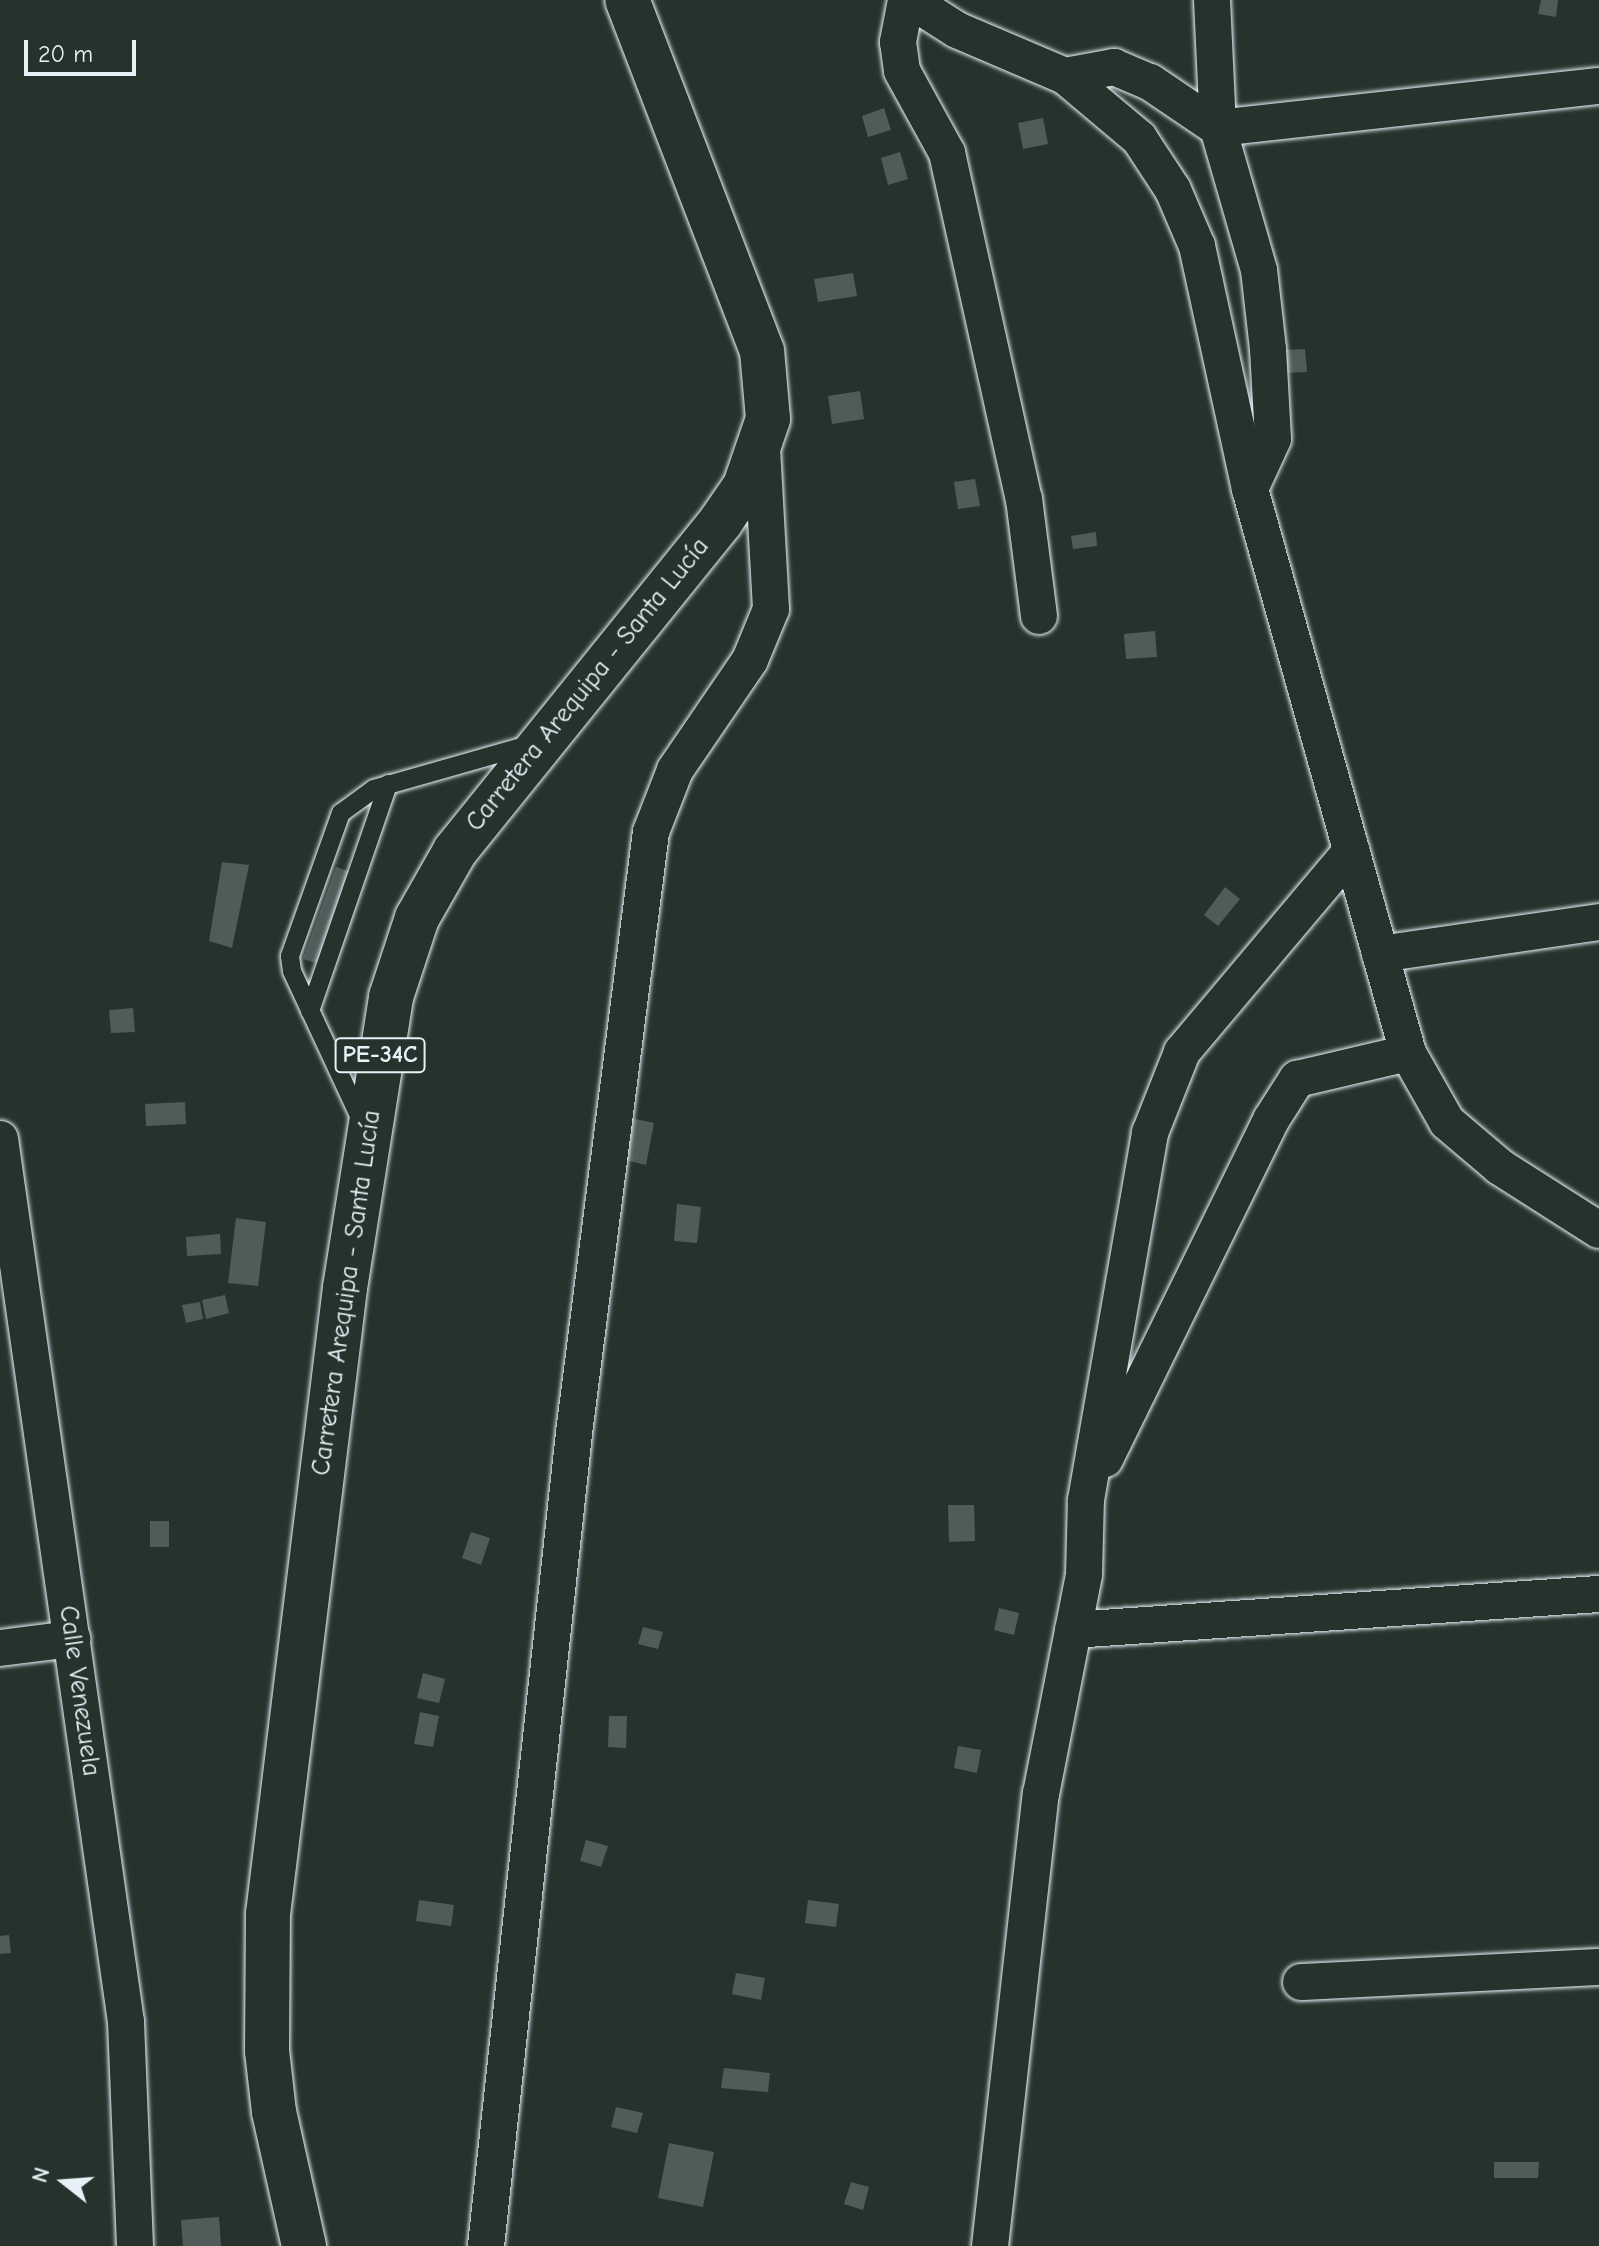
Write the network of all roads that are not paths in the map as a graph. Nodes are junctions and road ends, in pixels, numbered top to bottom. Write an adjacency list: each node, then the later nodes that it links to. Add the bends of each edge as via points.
1 (627, 0): 7 (main road, Carretera Arequipa - Santa Lucía / PE-34C, via 762,351 769,393)
2 (908, 0): 4 (street, via 957,30); 9 (street, via 898,42 902,71 947,153 1024,499)
3 (1212, 0): 6 (street)
4 (1065, 76): 6 (street, via 1114,67 1150,82); 8 (street, via 1139,138 1173,190 1197,246)
5 (1599, 86): 6 (street)
6 (1218, 128): 8 (street, via 1259,270 1268,349 1273,439)
7 (761, 446): 10 (main road, Carretera Arequipa - Santa Lucía / PE-34C, via 745,486 721,521); 29 (street, via 771,609 750,660 675,770 651,832 574,1433)
8 (1250, 489): 12 (street)
9 (1039, 616)
10 (538, 742): 11 (lane); 17 (main road, Carretera Arequipa - Santa Lucía / PE-34C, via 455,851 417,918 384,1028)
11 (388, 784): 15 (lane); 15 (lane, via 341,813 290,956)
12 (1351, 851): 14 (street); 20 (street, via 1182,1052 1150,1133)
13 (1599, 922): 14 (street)
14 (1380, 954): 16 (street)
15 (310, 1011): 17 (lane)
16 (1408, 1053): 19 (street, via 1447,1122 1500,1167); 20 (street, via 1297,1079 1224,1214)
17 (368, 1134): 28 (main road, Carretera Arequipa - Santa Lucía / PE-34C, via 268,1914 267,2051 274,2112)
18 (0, 1139): 23 (street, Calle Venezuela)
19 (1599, 1230)
20 (1086, 1500): 22 (street, via 1084,1574)
21 (1599, 1594): 22 (street)
22 (1073, 1630): 30 (street, via 1041,1794)
23 (72, 1639): 24 (street); 27 (street, Calle Venezuela, via 126,2022)
24 (0, 1648)
25 (1599, 1967): 26 (street)
26 (1301, 1982)
27 (135, 2246)
28 (304, 2246)
29 (486, 2246)
30 (990, 2246)

